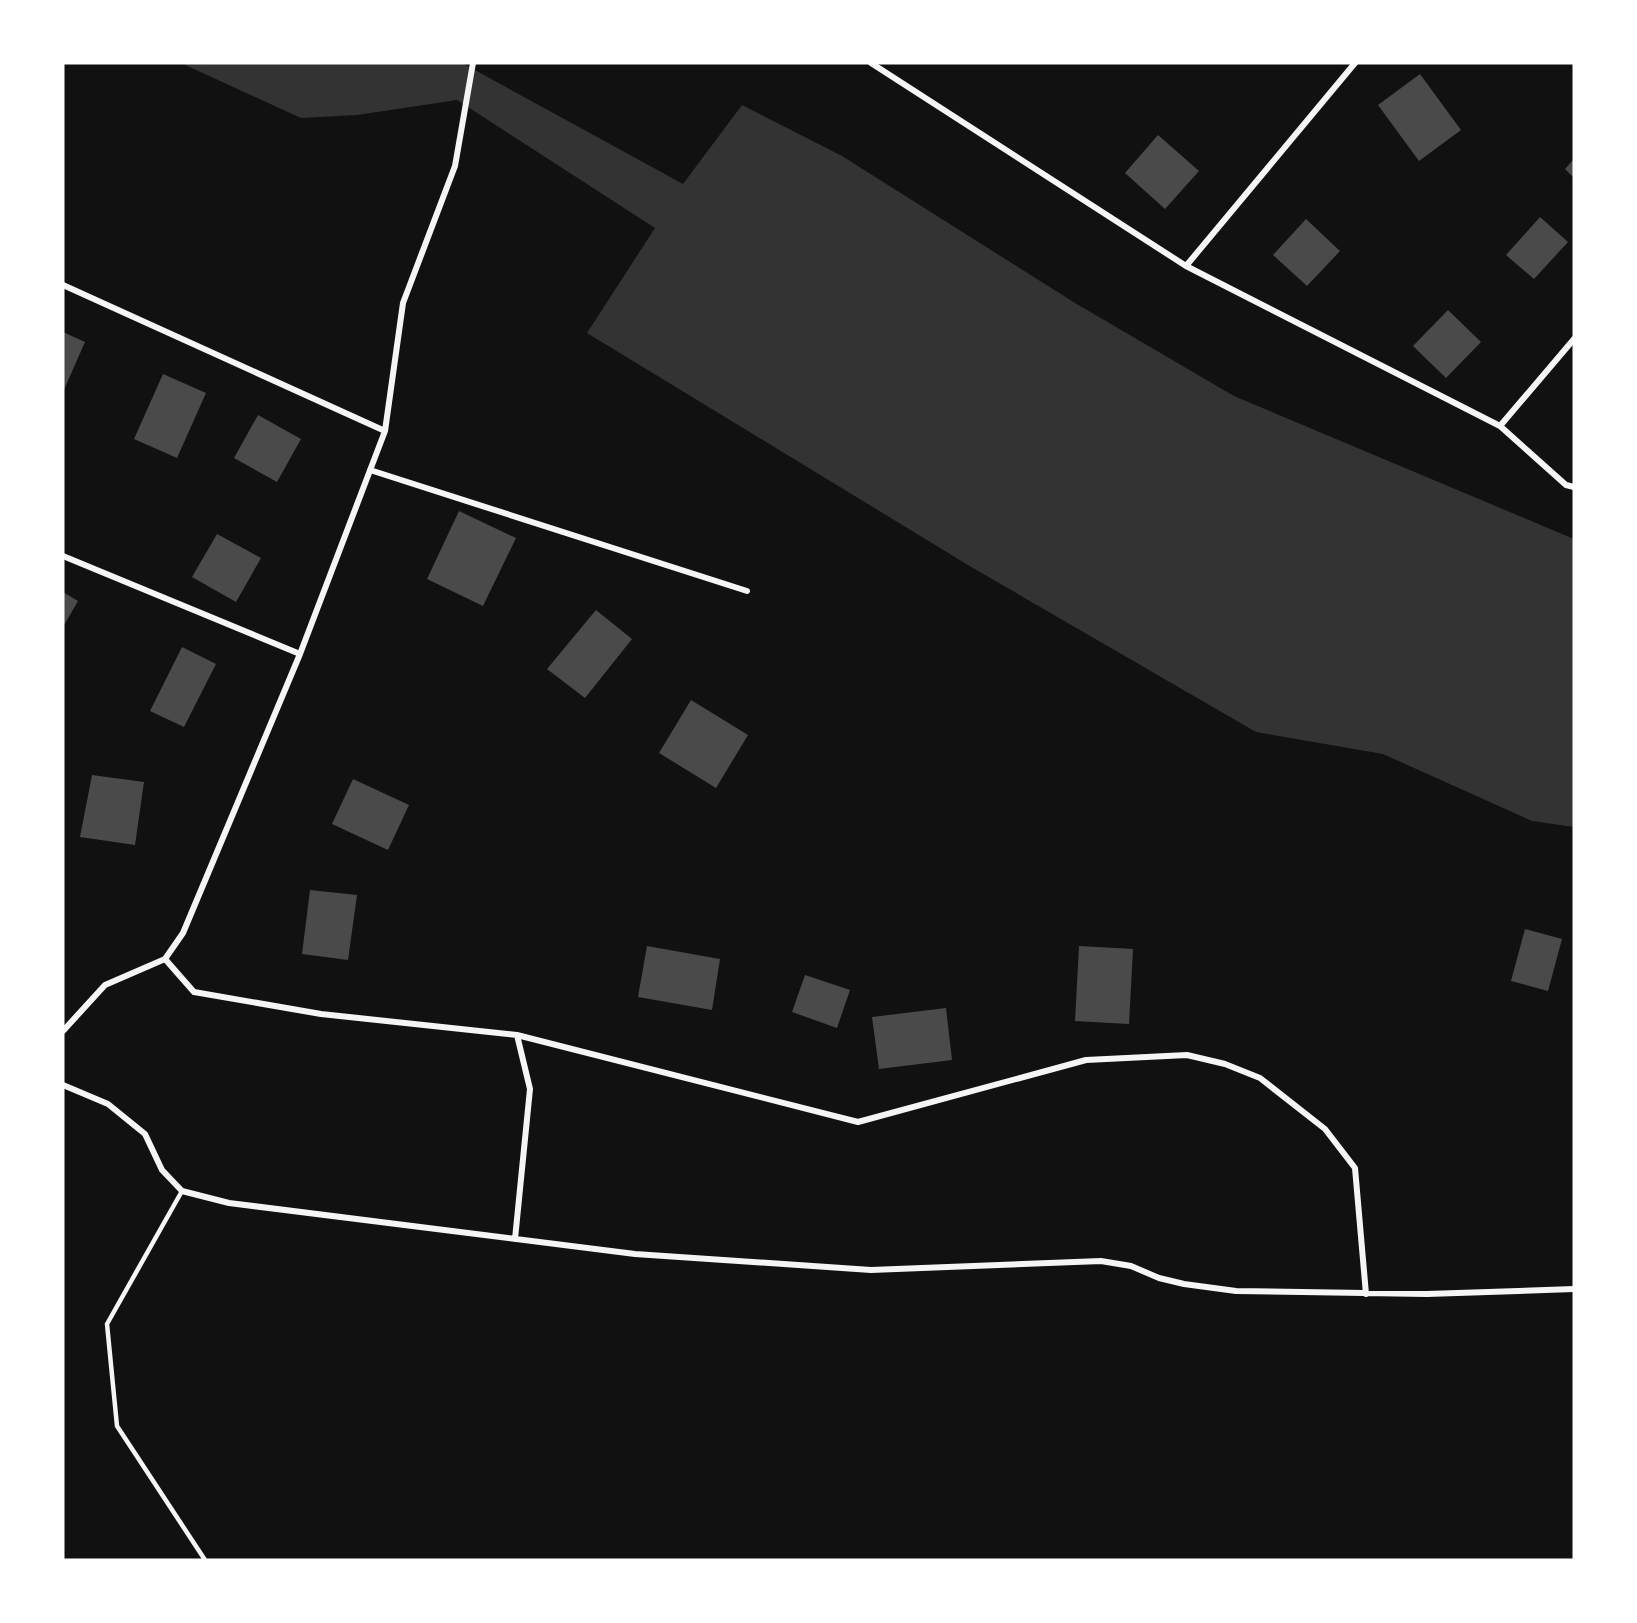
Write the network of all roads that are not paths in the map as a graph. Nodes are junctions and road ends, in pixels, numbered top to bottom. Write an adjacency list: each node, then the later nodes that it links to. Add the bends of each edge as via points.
1 (473, 63): 9 (street, via 455,166 403,303)
2 (871, 63): 4 (street)
3 (1356, 63): 5 (street)
4 (881, 65): 5 (street)
5 (1186, 266): 8 (street)
6 (63, 285): 9 (street)
7 (1574, 339): 8 (street)
8 (1500, 426): 11 (street, via 1566,485)
9 (385, 431): 10 (street)
10 (370, 470): 13 (street); 14 (street)
11 (1574, 487)
12 (63, 556): 14 (street)
13 (747, 591)
14 (300, 654): 15 (street, via 183,933)
15 (165, 959): 16 (street, via 105,985); 17 (street, via 194,992 321,1014)
16 (63, 1031)
17 (517, 1035): 20 (street, via 530,1089); 22 (street, via 858,1122 1086,1060 1187,1055 1225,1064 1260,1078 1325,1130 1356,1168)
18 (63, 1085): 19 (street, via 108,1104 145,1134 162,1170)
19 (182, 1191): 20 (street, via 229,1203); 23 (lane, via 107,1324 117,1426)
20 (515, 1239): 22 (street, via 635,1254 871,1270 1101,1261 1131,1266 1184,1284 1236,1291)
21 (1574, 1289): 22 (street)
22 (1366, 1294)
23 (204, 1560)

